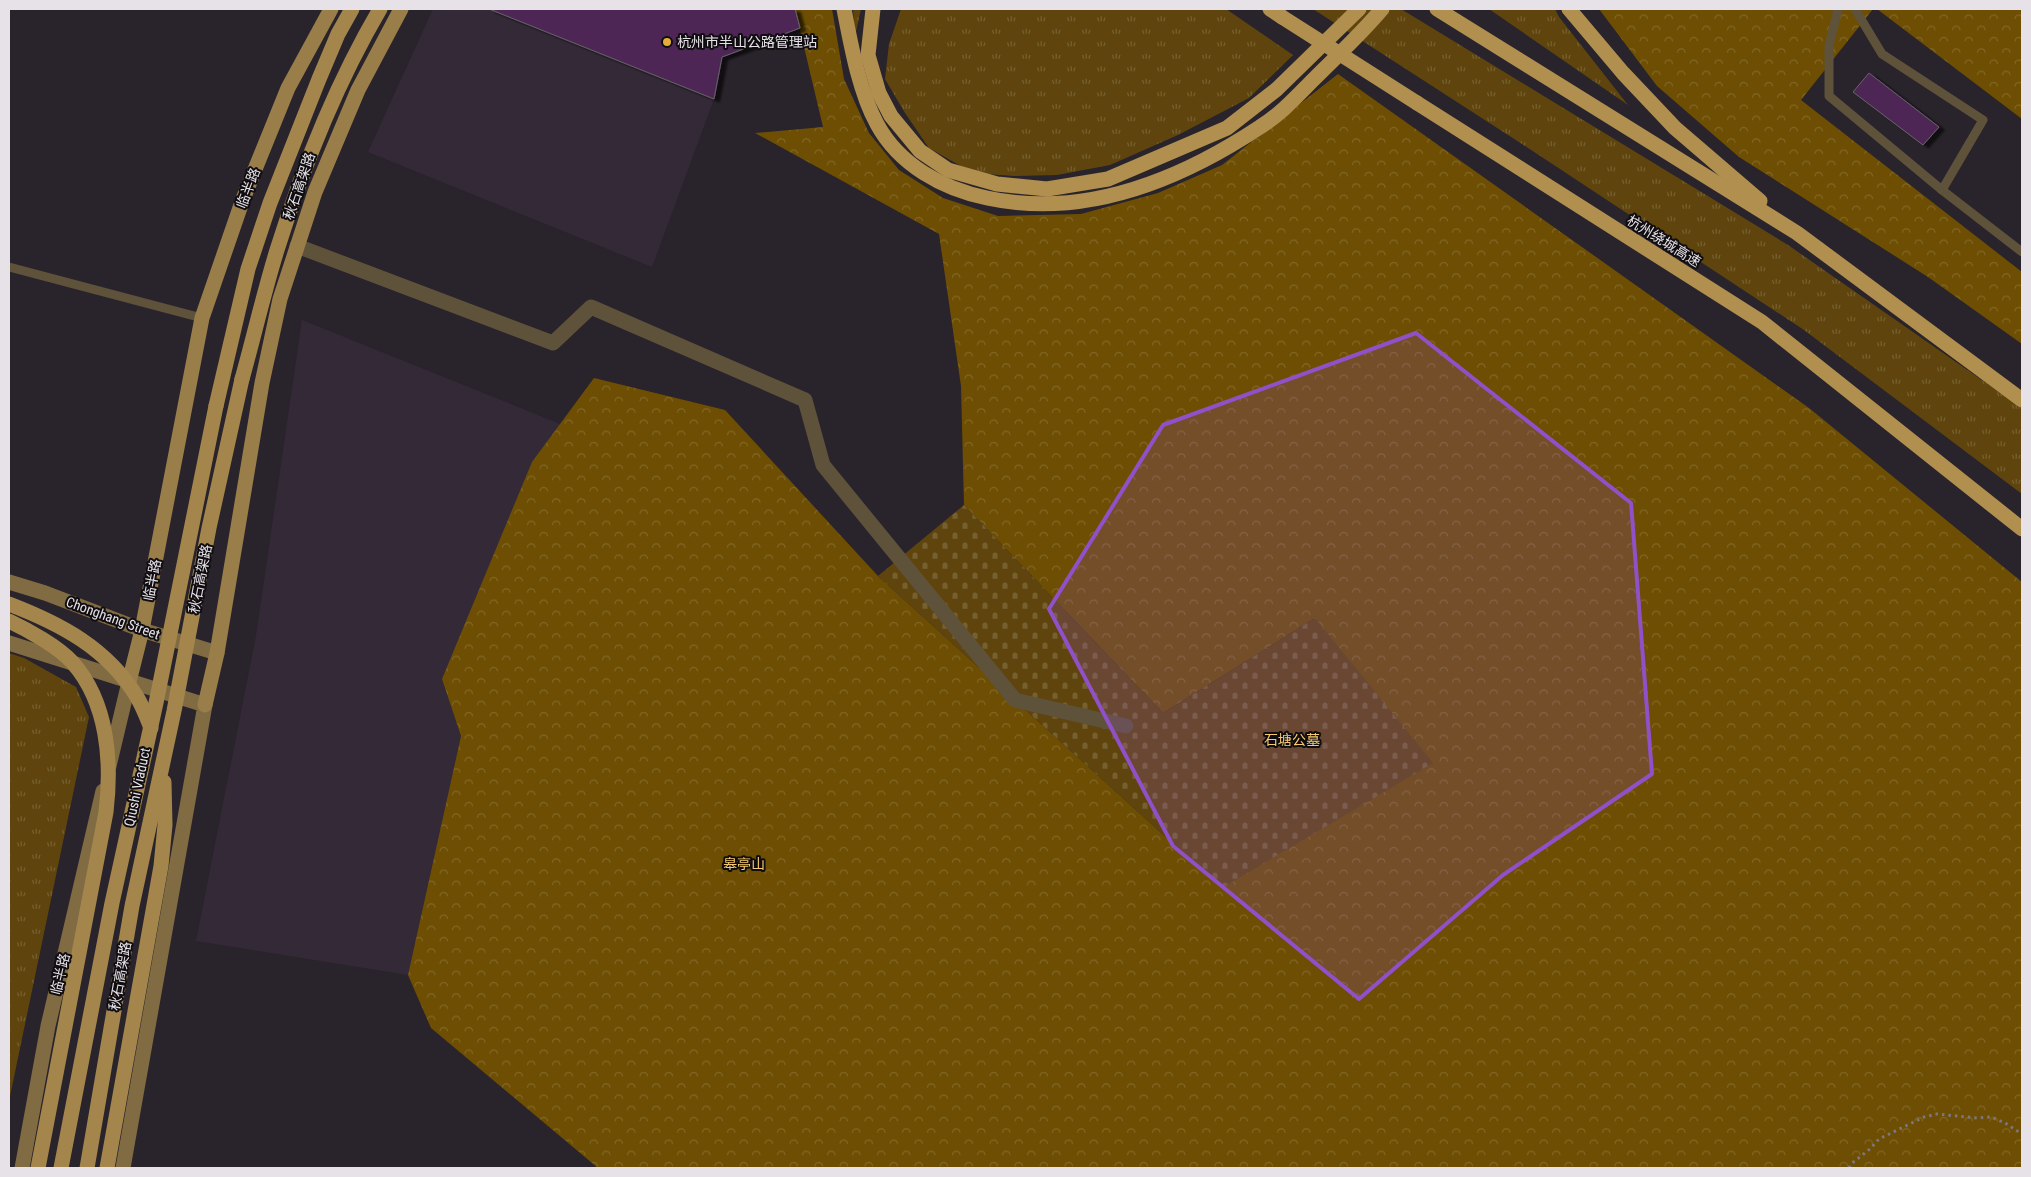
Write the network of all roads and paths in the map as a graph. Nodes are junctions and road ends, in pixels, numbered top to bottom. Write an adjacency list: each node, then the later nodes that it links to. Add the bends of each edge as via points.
1 (331, 9): 19 (main road, 临半路, via 288,88 243,199)
2 (352, 9): 34 (highway, Qiushi Viaduct, bridge, via 338,34 294,139 248,269 216,406 112,903)
3 (380, 9): 35 (highway, 秋石高架路, bridge, via 360,43 313,147 277,251 242,379 132,906)
4 (401, 9): 16 (main road, via 358,90 315,192)
5 (844, 9): 8 (highway, via 863,88 878,125 898,152 926,176 964,194 1008,203 1055,204 1092,201 1136,190 1186,169 1261,127 1352,43)
6 (873, 9): 7 (highway, via 868,55 879,93 891,116 920,151 948,170 997,184 1046,189 1108,179 1228,128 1277,89)
7 (1358, 9)
8 (1382, 9)
9 (1437, 9): 15 (highway)
10 (1570, 9): 15 (highway, via 1623,74 1675,128)
11 (1838, 9): 14 (lane, via 1830,46 1829,96)
12 (1855, 9): 14 (lane, via 1882,54 1983,120)
13 (1276, 13): 21 (highway, 杭州绕城高速, bridge, via 1762,322)
14 (1942, 190): 17 (lane)
15 (1797, 233): 20 (highway)
16 (297, 246): 27 (main road, via 280,300 262,383); 30 (street, via 553,343 591,307 805,400 822,465 1015,700)
17 (2022, 252)
18 (9, 268): 19 (lane)
19 (202, 318): 25 (main road, 临半路)
20 (2022, 400)
21 (2022, 529)
22 (9, 582): 25 (main road, Chonghang Street)
23 (9, 604): 36 (highway, bridge, via 66,629 103,657 137,697 159,753 166,825 161,866)
24 (9, 621): 33 (highway, bridge, via 72,662 86,681 106,737 106,812)
25 (142, 630): 27 (main road, Chonghang Street); 28 (main road, 临半路)
26 (9, 643): 28 (main road)
27 (217, 653): 29 (main road)
28 (129, 682): 29 (main road); 32 (main road, 临半路, via 48,1026)
29 (205, 705): 37 (main road)
30 (1126, 726)
31 (2022, 1134): 38 (path, via 1991,1117 1937,1114 1878,1139)
32 (22, 1168)
33 (38, 1168)
34 (61, 1168)
35 (87, 1168)
36 (107, 1168)
37 (123, 1168)
38 (1849, 1168)

